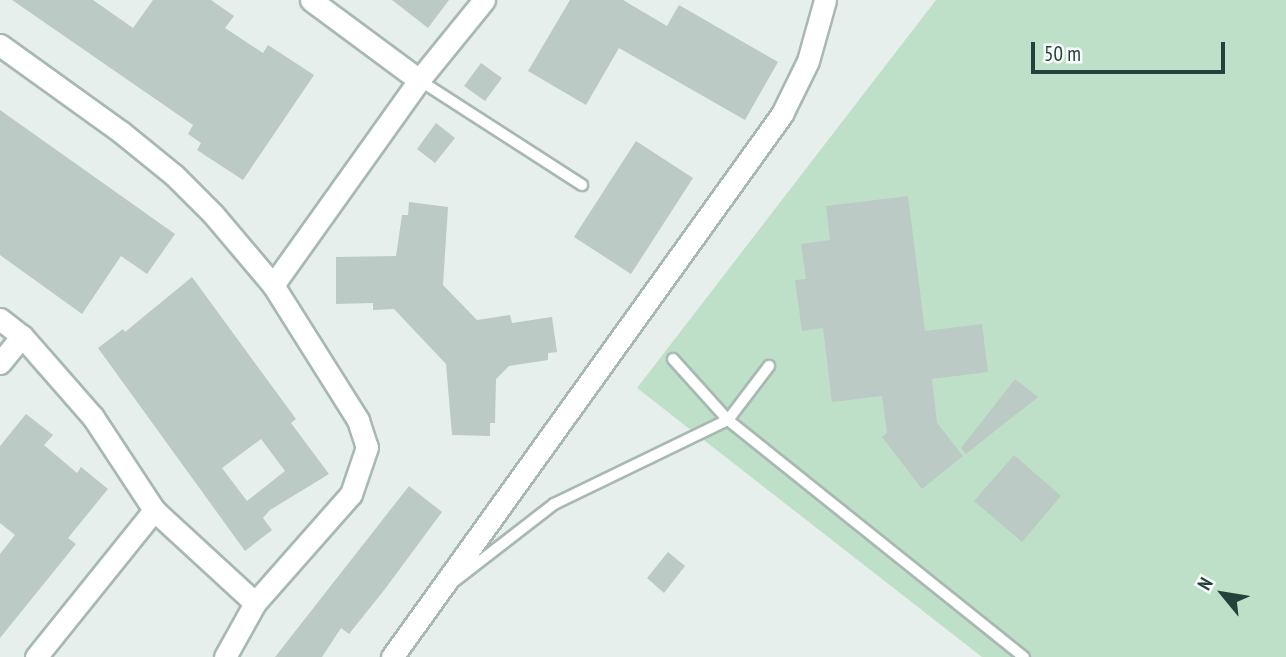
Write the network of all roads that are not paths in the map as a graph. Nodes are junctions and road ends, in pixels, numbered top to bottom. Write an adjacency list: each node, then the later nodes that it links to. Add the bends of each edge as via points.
1 (311, 0): 5 (street)
2 (484, 0): 5 (street)
3 (825, 0): 15 (street, via 808,61 782,114)
4 (0, 45): 7 (street, via 174,174)
5 (419, 80): 6 (lane); 7 (street)
6 (582, 185)
7 (273, 285): 16 (street, via 359,420 367,447 351,494)
8 (0, 319): 9 (street)
9 (22, 336): 11 (street); 14 (street, via 93,417)
10 (673, 359): 13 (lane)
11 (0, 363)
12 (769, 366): 13 (lane)
13 (728, 420): 15 (lane, via 554,504); 20 (lane)
14 (153, 510): 16 (street); 17 (street)
15 (431, 599): 19 (street)
16 (255, 603): 18 (street)
17 (36, 657)
18 (225, 657)
19 (392, 657)
20 (1024, 657)

